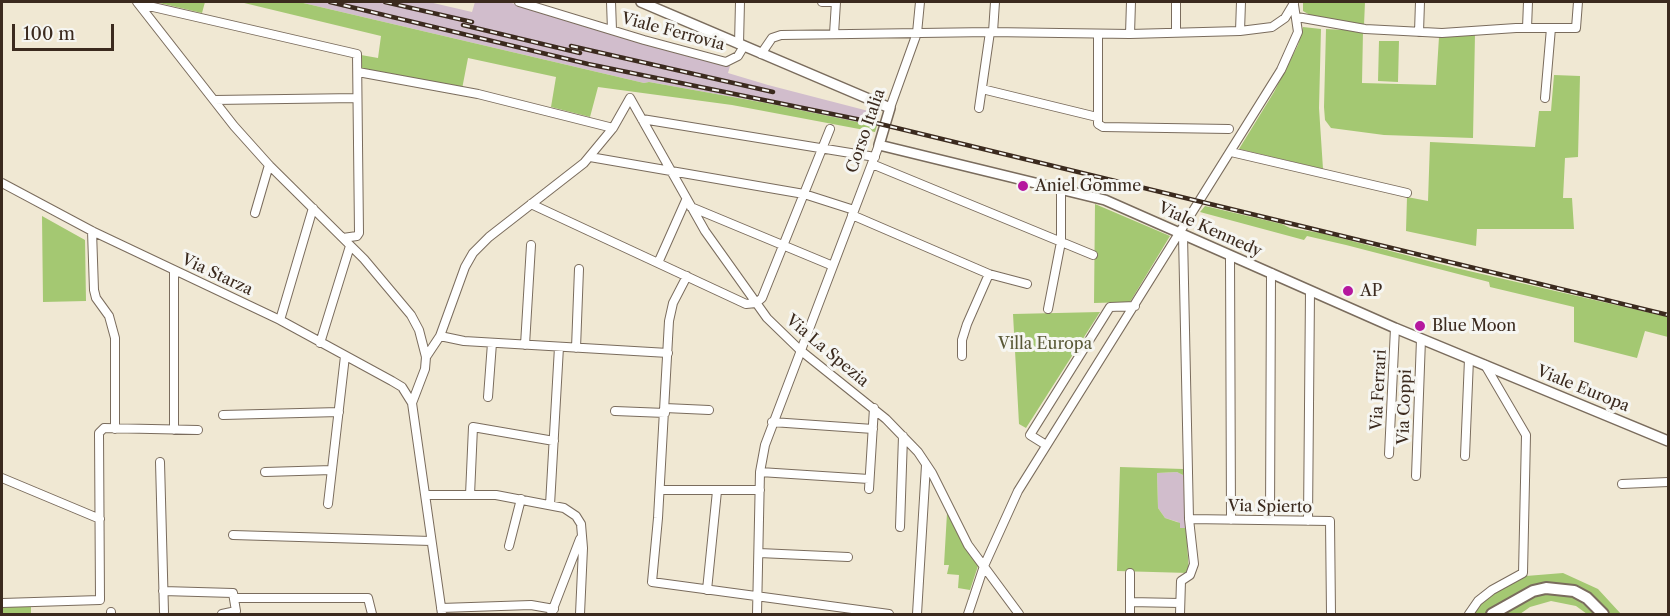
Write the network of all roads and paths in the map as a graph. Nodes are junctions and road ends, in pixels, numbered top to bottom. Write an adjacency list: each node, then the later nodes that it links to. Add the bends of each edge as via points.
1 (519, 2): 21 (street, Viale Ferrovia)
2 (611, 2): 21 (street)
3 (641, 2): 17 (main road)
4 (740, 2): 30 (street)
5 (822, 2): 6 (street)
6 (836, 2): 27 (street)
7 (920, 2): 26 (street, Corso Italia)
8 (995, 2): 23 (street)
9 (1131, 2): 29 (street)
10 (1176, 2): 24 (street)
11 (1240, 2): 22 (street)
12 (1420, 2): 25 (street)
13 (1528, 2): 19 (street)
14 (1578, 2): 20 (street, via 1576,28)
15 (139, 3): 32 (street, via 354,52); 36 (street)
16 (1294, 3): 18 (street); 22 (street, via 1285,18 1272,27)
17 (659, 6): 30 (main road)
18 (1297, 17): 25 (street, via 1365,29); 46 (street, via 1295,42)
19 (1527, 28): 20 (street); 25 (street)
20 (1551, 28): 35 (street)
21 (612, 30): 30 (street, Viale Ferrovia, via 726,62 738,56)
22 (1240, 30): 24 (street)
23 (991, 32): 26 (street); 28 (street); 33 (street)
24 (1176, 32): 29 (street)
25 (1419, 32)
26 (917, 33): 27 (street); 37 (street, Corso Italia)
27 (834, 34): 31 (street, via 776,36)
28 (1098, 34): 29 (street); 39 (street)
29 (1130, 34)
30 (741, 45): 31 (main road)
31 (761, 54): 37 (main road)
32 (358, 72): 34 (street); 41 (street, via 478,94)
33 (982, 90): 38 (street); 39 (street)
34 (357, 98): 36 (street); 62 (street, via 359,233)
35 (1545, 98)
36 (214, 100): 49 (street)
37 (890, 108): 44 (main road, Corso Italia)
38 (979, 108)
39 (1097, 117): 43 (street, via 1103,127)
40 (642, 120): 41 (street, Via La Spezia, via 630,98); 45 (street); 50 (street, Via La Spezia)
41 (613, 128): 47 (street)
42 (830, 129): 45 (street)
43 (1230, 129)
44 (879, 145): 48 (street, Corso Italia); 52 (main road, Viale Kennedy)
45 (822, 148): 48 (street); 54 (street)
46 (1231, 152): 53 (street); 61 (street)
47 (590, 156): 50 (street); 56 (street)
48 (873, 160): 59 (street, Corso Italia); 63 (street)
49 (269, 165): 57 (street); 58 (street)
50 (668, 169): 54 (street); 55 (street, Via La Spezia)
51 (2, 183): 60 (street, Via Starza)
52 (1061, 188): 61 (main road, Viale Kennedy, via 1105,200); 63 (street)
53 (1407, 193)
54 (804, 194): 59 (street); 66 (street)
55 (688, 203): 66 (street); 69 (street); 78 (street, Via La Spezia)
56 (531, 204): 69 (street); 83 (street, via 473,253)
57 (313, 208): 62 (street); 81 (street)
58 (255, 213)
59 (853, 213): 70 (street, Corso Italia); 74 (street)
60 (92, 231): 72 (street, Via Starza); 106 (street, via 94,290 109,316 115,338)
61 (1181, 234): 68 (main road, Viale Kennedy); 79 (street); 136 (street)
62 (343, 238): 65 (street)
63 (1061, 242): 67 (street); 80 (street)
64 (531, 245): 87 (street)
65 (350, 246): 85 (street); 93 (street, via 411,315)
66 (783, 246): 70 (street); 78 (street, via 762,298)
67 (1094, 255)
68 (1230, 256): 73 (main road, Viale Kennedy); 137 (street)
69 (658, 262): 75 (street)
70 (832, 266): 90 (street, Corso Italia)
71 (579, 269): 89 (street)
72 (174, 270): 81 (street, Via Starza); 108 (street)
73 (1271, 273): 77 (main road, Viale Kennedy); 138 (street)
74 (989, 274): 76 (street); 94 (street, via 966,324)
75 (687, 276): 78 (street, via 746,304); 91 (street, via 673,303)
76 (1027, 284)
77 (1310, 291): 82 (main road, Viale Kennedy); 139 (street)
78 (756, 303): 90 (street, Via La Spezia)
79 (1135, 306): 113 (street); 113 (street, via 1110,307 1030,435)
80 (1048, 309)
81 (280, 320): 85 (street, Via Starza)
82 (1395, 328): 84 (main road, Viale Kennedy); 114 (street, Via Ferrari)
83 (440, 336): 86 (street); 93 (street)
84 (1421, 339): 95 (main road, Viale Kennedy); 121 (street, Via Coppi)
85 (320, 343): 92 (street, Via Starza)
86 (492, 343): 87 (street); 97 (street)
87 (525, 345): 88 (street)
88 (559, 347): 89 (street); 111 (street)
89 (576, 348): 91 (street)
90 (800, 350): 99 (street, Via La Spezia); 105 (street, Corso Italia)
91 (668, 353): 100 (street)
92 (345, 356): 98 (street, Via Starza, via 402,387); 103 (street)
93 (426, 357): 98 (street)
94 (962, 357)
95 (1469, 359): 96 (main road, Viale Kennedy); 115 (street)
96 (1485, 365): 112 (main road, Viale Europa); 171 (street, via 1526,435 1523,573 1492,590)
97 (488, 397)
98 (412, 403): 130 (street)
99 (874, 408): 107 (street); 110 (street, Via La Spezia)
100 (665, 410): 101 (street); 102 (street); 127 (street)
101 (709, 410)
102 (615, 411)
103 (339, 412): 104 (street); 118 (street)
104 (224, 415)
105 (772, 422): 107 (street); 120 (street, Corso Italia)
106 (115, 429): 108 (street); 135 (street, via 99,433)
107 (873, 429): 123 (street)
108 (174, 430): 109 (street)
109 (198, 430)
110 (903, 436): 117 (street, Via La Spezia); 140 (street)
111 (554, 441): 131 (street, via 472,427); 134 (street)
112 (1668, 441)
113 (1046, 445): 147 (street, via 1018,491)
114 (1389, 454)
115 (1465, 456)
116 (160, 462): 150 (street)
117 (926, 465): 147 (street, Via La Spezia, via 968,545); 165 (street)
118 (332, 471): 119 (street); 133 (street)
119 (265, 472)
120 (760, 472): 123 (street); 128 (street, Corso Italia)
121 (1416, 476)
122 (2, 478): 135 (street)
123 (869, 479): 126 (street)
124 (1668, 482): 125 (street)
125 (1622, 483)
126 (869, 489)
127 (660, 490): 129 (street); 149 (street, via 652,582)
128 (760, 490): 129 (street); 145 (street, Corso Italia)
129 (717, 491): 149 (street)
130 (427, 495): 131 (street); 143 (street)
131 (470, 495): 132 (street)
132 (521, 499): 134 (street); 144 (street)
133 (327, 504)
134 (550, 505): 142 (street, via 576,516)
135 (100, 519): 154 (street, via 100,600)
136 (1189, 519): 137 (street, Via Spierto); 155 (street, via 1194,564 1190,575 1181,581)
137 (1231, 520): 138 (street, Via Spierto)
138 (1270, 520): 139 (street, Via Spierto)
139 (1308, 521): 170 (street, Via Spierto, via 1330,521)
140 (900, 527)
141 (233, 535): 143 (street)
142 (582, 535): 159 (street); 162 (street)
143 (431, 541): 157 (street)
144 (509, 546)
145 (759, 553): 146 (street); 151 (street, Corso Italia)
146 (848, 557)
147 (984, 566): 166 (street); 167 (street, Via La Spezia)
148 (1130, 573): 153 (street)
149 (707, 590): 151 (street)
150 (163, 591): 152 (street, via 233,593); 158 (street)
151 (758, 597): 163 (street, Corso Italia); 164 (street)
152 (234, 598): 160 (street, via 236,611); 161 (street, via 368,598)
153 (1130, 602): 155 (street); 168 (street)
154 (2, 603)
155 (1180, 603): 169 (street)
156 (500, 610): 157 (street); 159 (street, via 531,605)
157 (441, 611)
158 (164, 612)
159 (552, 612)
160 (222, 615)
161 (372, 615)
162 (580, 615)
163 (757, 615)
164 (889, 615)
165 (917, 615)
166 (968, 615)
167 (1019, 615)
168 (1130, 615)
169 (1180, 615)
170 (1331, 615)
171 (1468, 615)
172 (1492, 615): 173 (highway, via 1533,591 1546,588 1574,591)
173 (1603, 615)

